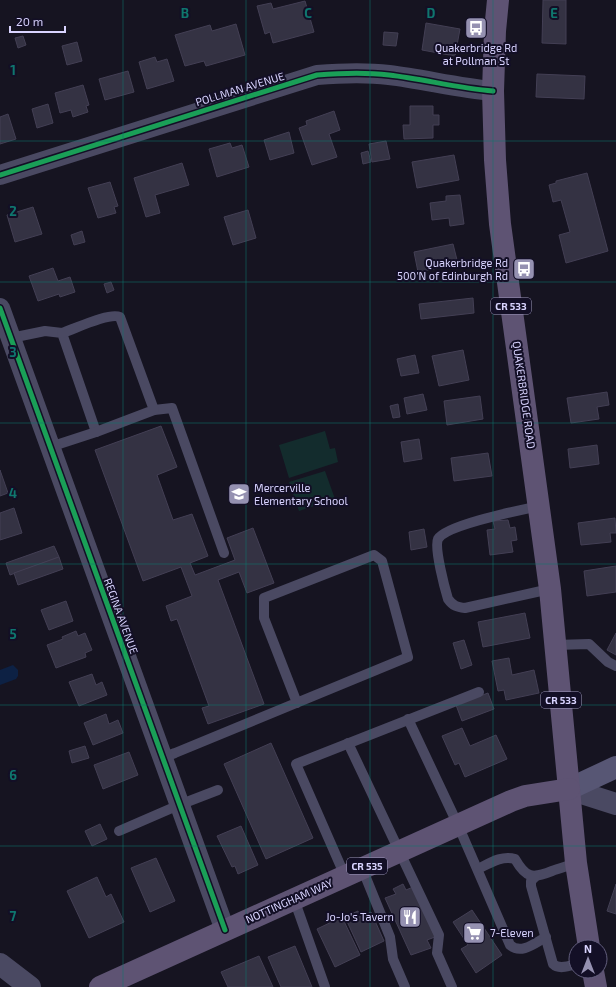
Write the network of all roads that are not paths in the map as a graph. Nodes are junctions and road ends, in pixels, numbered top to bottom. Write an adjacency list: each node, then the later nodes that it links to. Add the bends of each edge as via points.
1 (498, 0): 2 (main road, QUAKERBRIDGE ROAD / CR 533)
2 (493, 91): 3 (street, POLLMAN AVENUE, via 388,75 318,75); 10 (main road, QUAKERBRIDGE ROAD / CR 533, via 500,224)
3 (0, 175)
4 (0, 308): 6 (street, REGINA AVENUE)
5 (62, 333): 6 (lane, via 45,331); 7 (lane, via 107,317 120,317); 8 (lane)
6 (11, 338): 9 (street, REGINA AVENUE)
7 (154, 410): 8 (lane); 11 (lane, via 172,408)
8 (96, 432): 9 (lane)
9 (50, 447): 19 (street, REGINA AVENUE)
10 (539, 506): 12 (main road, QUAKERBRIDGE ROAD / CR 533); 12 (lane, via 446,532 437,541 438,557 448,599 457,607 465,608)
11 (224, 554)
12 (550, 589): 13 (main road, QUAKERBRIDGE ROAD / CR 533)
13 (555, 645): 14 (lane, via 589,644); 21 (main road, QUAKERBRIDGE ROAD / CR 533)
14 (616, 666)
15 (479, 692): 17 (lane)
16 (297, 703): 16 (lane, via 408,657 382,561 374,555 264,598 264,618); 19 (lane)
17 (408, 719): 18 (lane); 25 (lane)
18 (348, 743): 27 (lane); 30 (lane, via 296,764)
19 (162, 758): 24 (street, REGINA AVENUE)
20 (616, 767): 21 (main road, CR 535)
21 (569, 789): 23 (street, NOTTINGHAM WAY); 25 (main road, NOTTINGHAM WAY / CR 535, via 525,796); 28 (main road, CR 533)
22 (218, 790): 24 (lane)
23 (616, 804)
24 (179, 805): 26 (lane); 33 (street, REGINA AVENUE)
25 (458, 825): 27 (main road, NOTTINGHAM WAY / CR 535); 29 (lane)
26 (119, 831)
27 (400, 851): 30 (main road, NOTTINGHAM WAY / CR 535); 42 (lane, via 440,936 437,954)
28 (576, 863): 31 (lane); 35 (main road, CR 533)
29 (478, 869): 31 (lane, via 504,857 510,857 515,859 525,873); 34 (lane, via 513,948 519,950)
30 (353, 872): 32 (main road, NOTTINGHAM WAY / CR 535); 41 (lane, via 390,937 393,959)
31 (535, 877): 34 (lane, via 531,881 531,886)
32 (294, 899): 33 (main road, NOTTINGHAM WAY / CR 535); 40 (lane)
33 (225, 930): 39 (main road, NOTTINGHAM WAY / CR 535)
34 (546, 937): 37 (lane, via 556,967)
35 (588, 939)
36 (0, 964): 38 (street)
37 (568, 966)
38 (30, 987)
39 (100, 987)
40 (325, 987)
41 (405, 987)
42 (452, 987)

